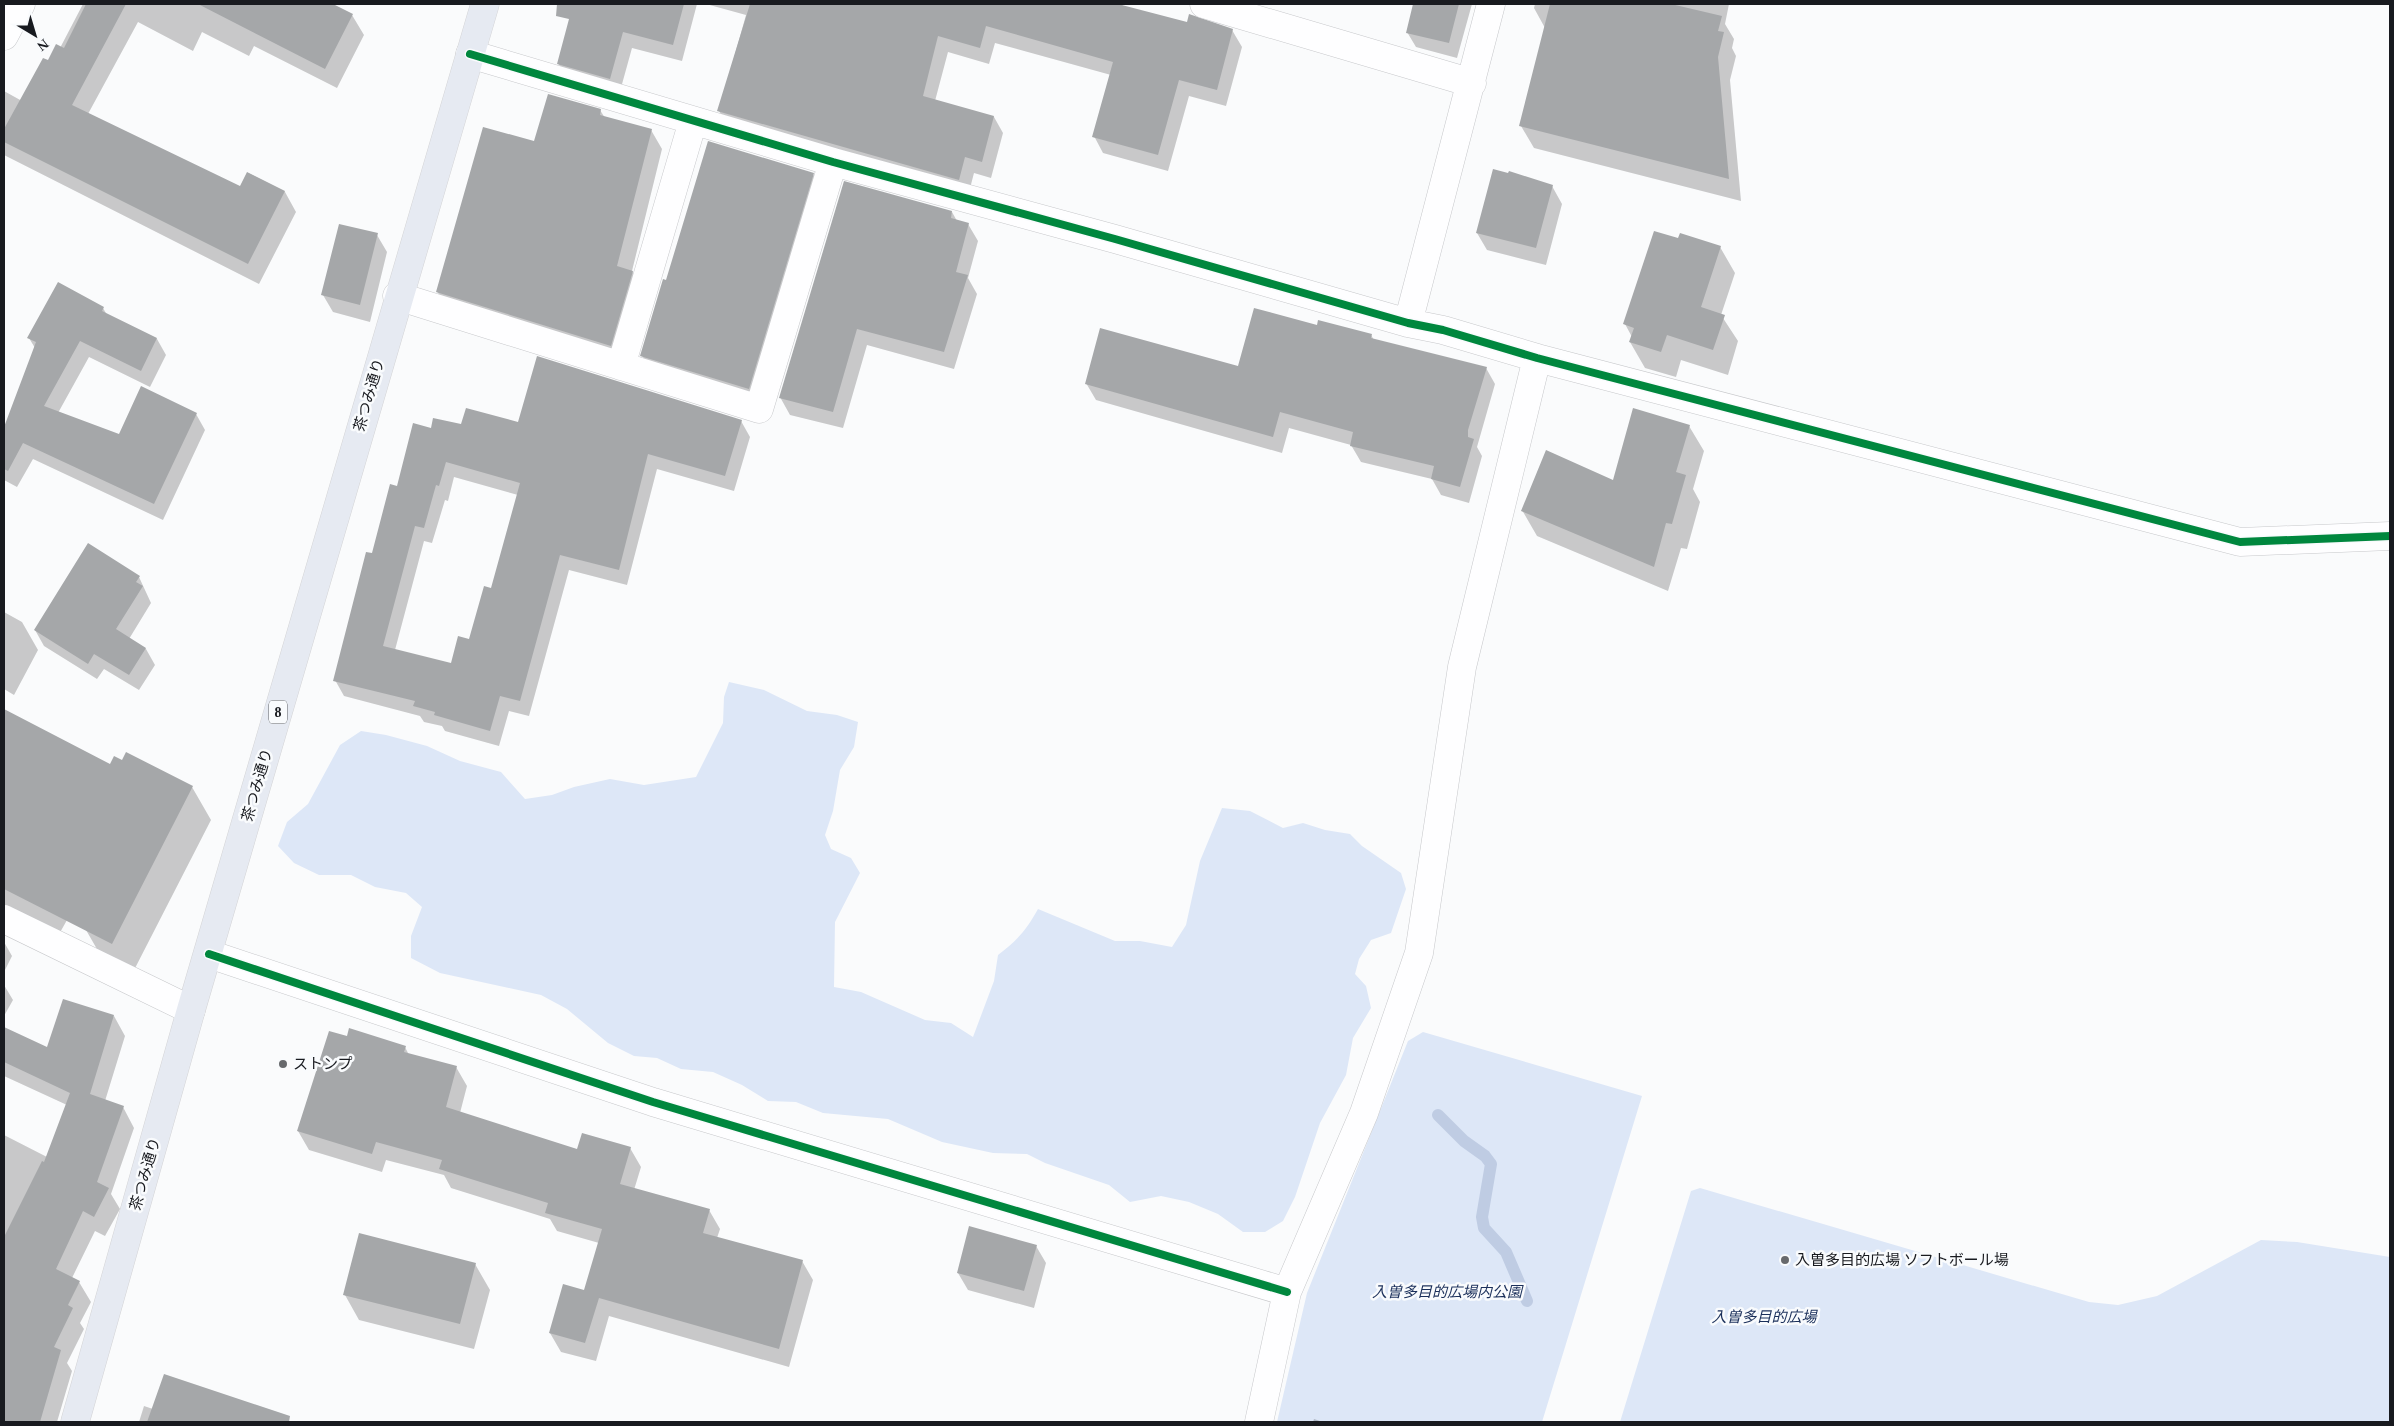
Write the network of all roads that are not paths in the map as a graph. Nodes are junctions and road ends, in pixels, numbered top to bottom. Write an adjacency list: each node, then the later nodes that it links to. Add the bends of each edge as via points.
1 (21, 4): 5 (street)
2 (485, 4): 6 (main road, 茶つみ通り / 8)
3 (1204, 4): 7 (street)
4 (1491, 4): 7 (street)
5 (4, 36)
6 (470, 54): 8 (street); 10 (main road, 茶つみ通り / 8)
7 (1472, 83): 11 (street)
8 (692, 120): 9 (street); 13 (street)
9 (833, 162): 11 (street); 13 (street, via 759,409)
10 (397, 296): 13 (street); 16 (main road, 茶つみ通り / 8)
11 (1408, 323): 12 (street)
12 (1537, 358): 14 (street, via 2240,542); 18 (street, via 1462,667 1419,953 1364,1113)
13 (621, 366)
14 (2390, 536)
15 (4, 919): 17 (street)
16 (209, 954): 17 (main road, 茶つみ通り / 8); 18 (street, via 653,1102)
17 (191, 1010): 19 (main road, 茶つみ通り / 8)
18 (1287, 1292): 20 (street)
19 (75, 1422)
20 (1259, 1422)

